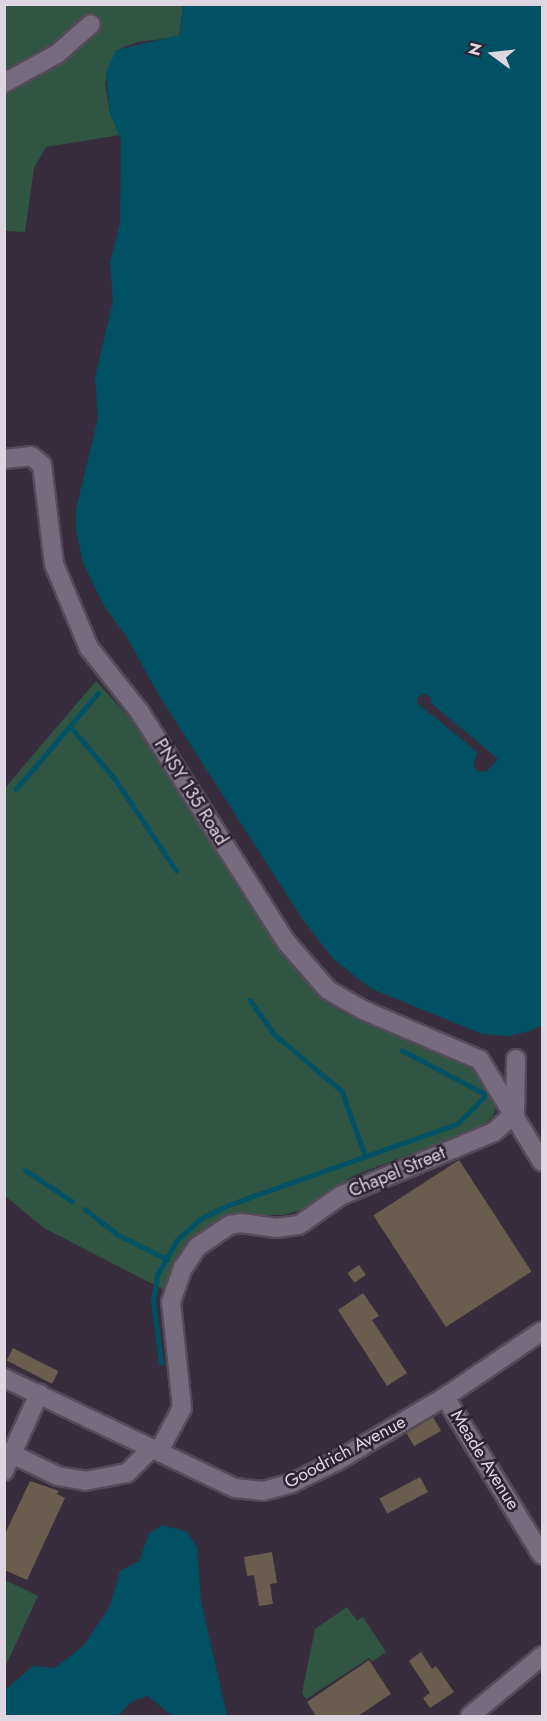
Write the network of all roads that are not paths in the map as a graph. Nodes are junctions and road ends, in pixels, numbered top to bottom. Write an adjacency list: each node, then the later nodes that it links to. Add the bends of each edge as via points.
1 (91, 24): 2 (street, via 57,54)
2 (4, 83)
3 (4, 459): 5 (street, PNSY 135 Road, via 31,456 42,465 54,564 89,648 139,711 287,943 328,990 363,1010 480,1060)
4 (516, 1059): 5 (street)
5 (515, 1113): 6 (street); 11 (street, Chapel Street, via 494,1132 340,1196 299,1225 230,1225 197,1247 183,1268 171,1302 182,1408)
6 (543, 1162)
7 (543, 1331): 10 (street, Goodrich Avenue)
8 (4, 1378): 9 (street, Goodrich Avenue)
9 (39, 1394): 11 (street, Goodrich Avenue); 12 (street)
10 (445, 1397): 11 (street, Goodrich Avenue, via 337,1461 275,1489 235,1488); 13 (street, Meade Avenue)
11 (155, 1449): 12 (street, Chapel Street, via 127,1473 85,1481)
12 (8, 1462)
13 (543, 1555)
14 (543, 1656): 15 (street)
15 (470, 1716)

